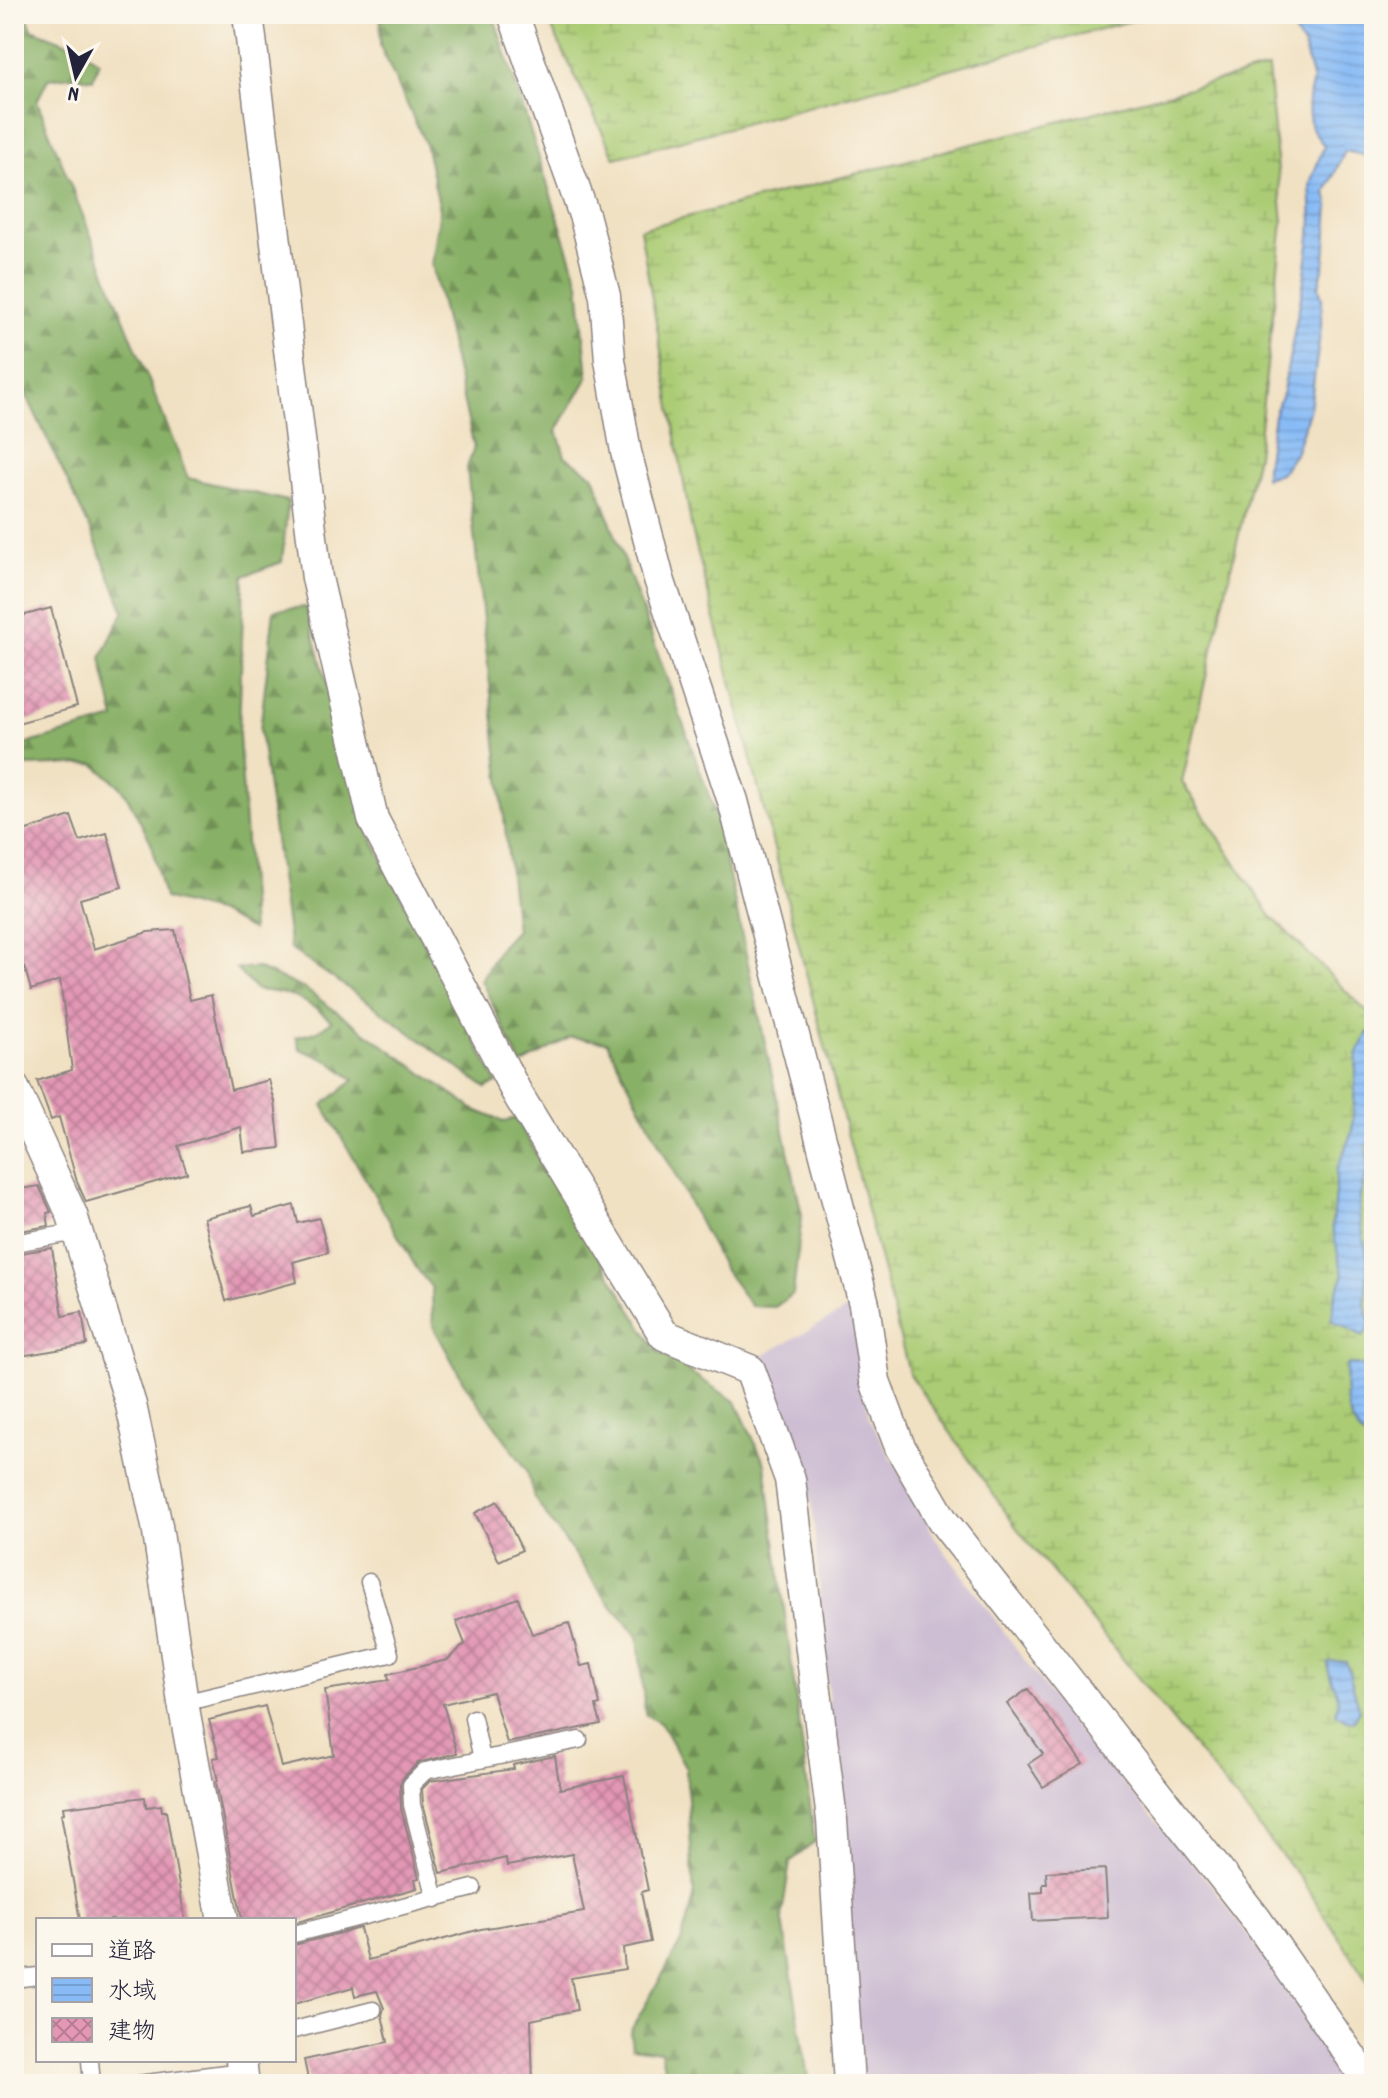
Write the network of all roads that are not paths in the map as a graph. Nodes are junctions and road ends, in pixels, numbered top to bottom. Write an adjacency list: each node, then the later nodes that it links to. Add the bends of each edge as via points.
1 (248, 14): 23 (street, via 317,578 373,819 518,1095 664,1335 750,1370 790,1479 832,1820)
2 (513, 14): 24 (street, via 585,218 605,296 626,452 659,579 733,801 854,1261 875,1381 900,1447 943,1521 1256,1919)
3 (14, 1088): 4 (street)
4 (77, 1232): 5 (lane); 7 (street, via 131,1405 157,1526)
5 (14, 1243)
6 (369, 1582): 7 (lane, via 390,1654)
7 (183, 1703): 13 (street)
8 (473, 1718): 10 (lane)
9 (579, 1740): 10 (lane)
10 (482, 1759): 12 (lane, via 425,1771 411,1785)
11 (473, 1888): 12 (lane)
12 (436, 1899): 14 (lane)
13 (223, 1918)
14 (296, 1934)
15 (36, 1976): 16 (lane)
16 (14, 1979)
17 (373, 2010): 18 (lane)
18 (296, 2029)
19 (90, 2062): 21 (lane)
20 (243, 2074): 22 (lane)
21 (92, 2084)
22 (138, 2084)
23 (849, 2084)
24 (1370, 2084)

